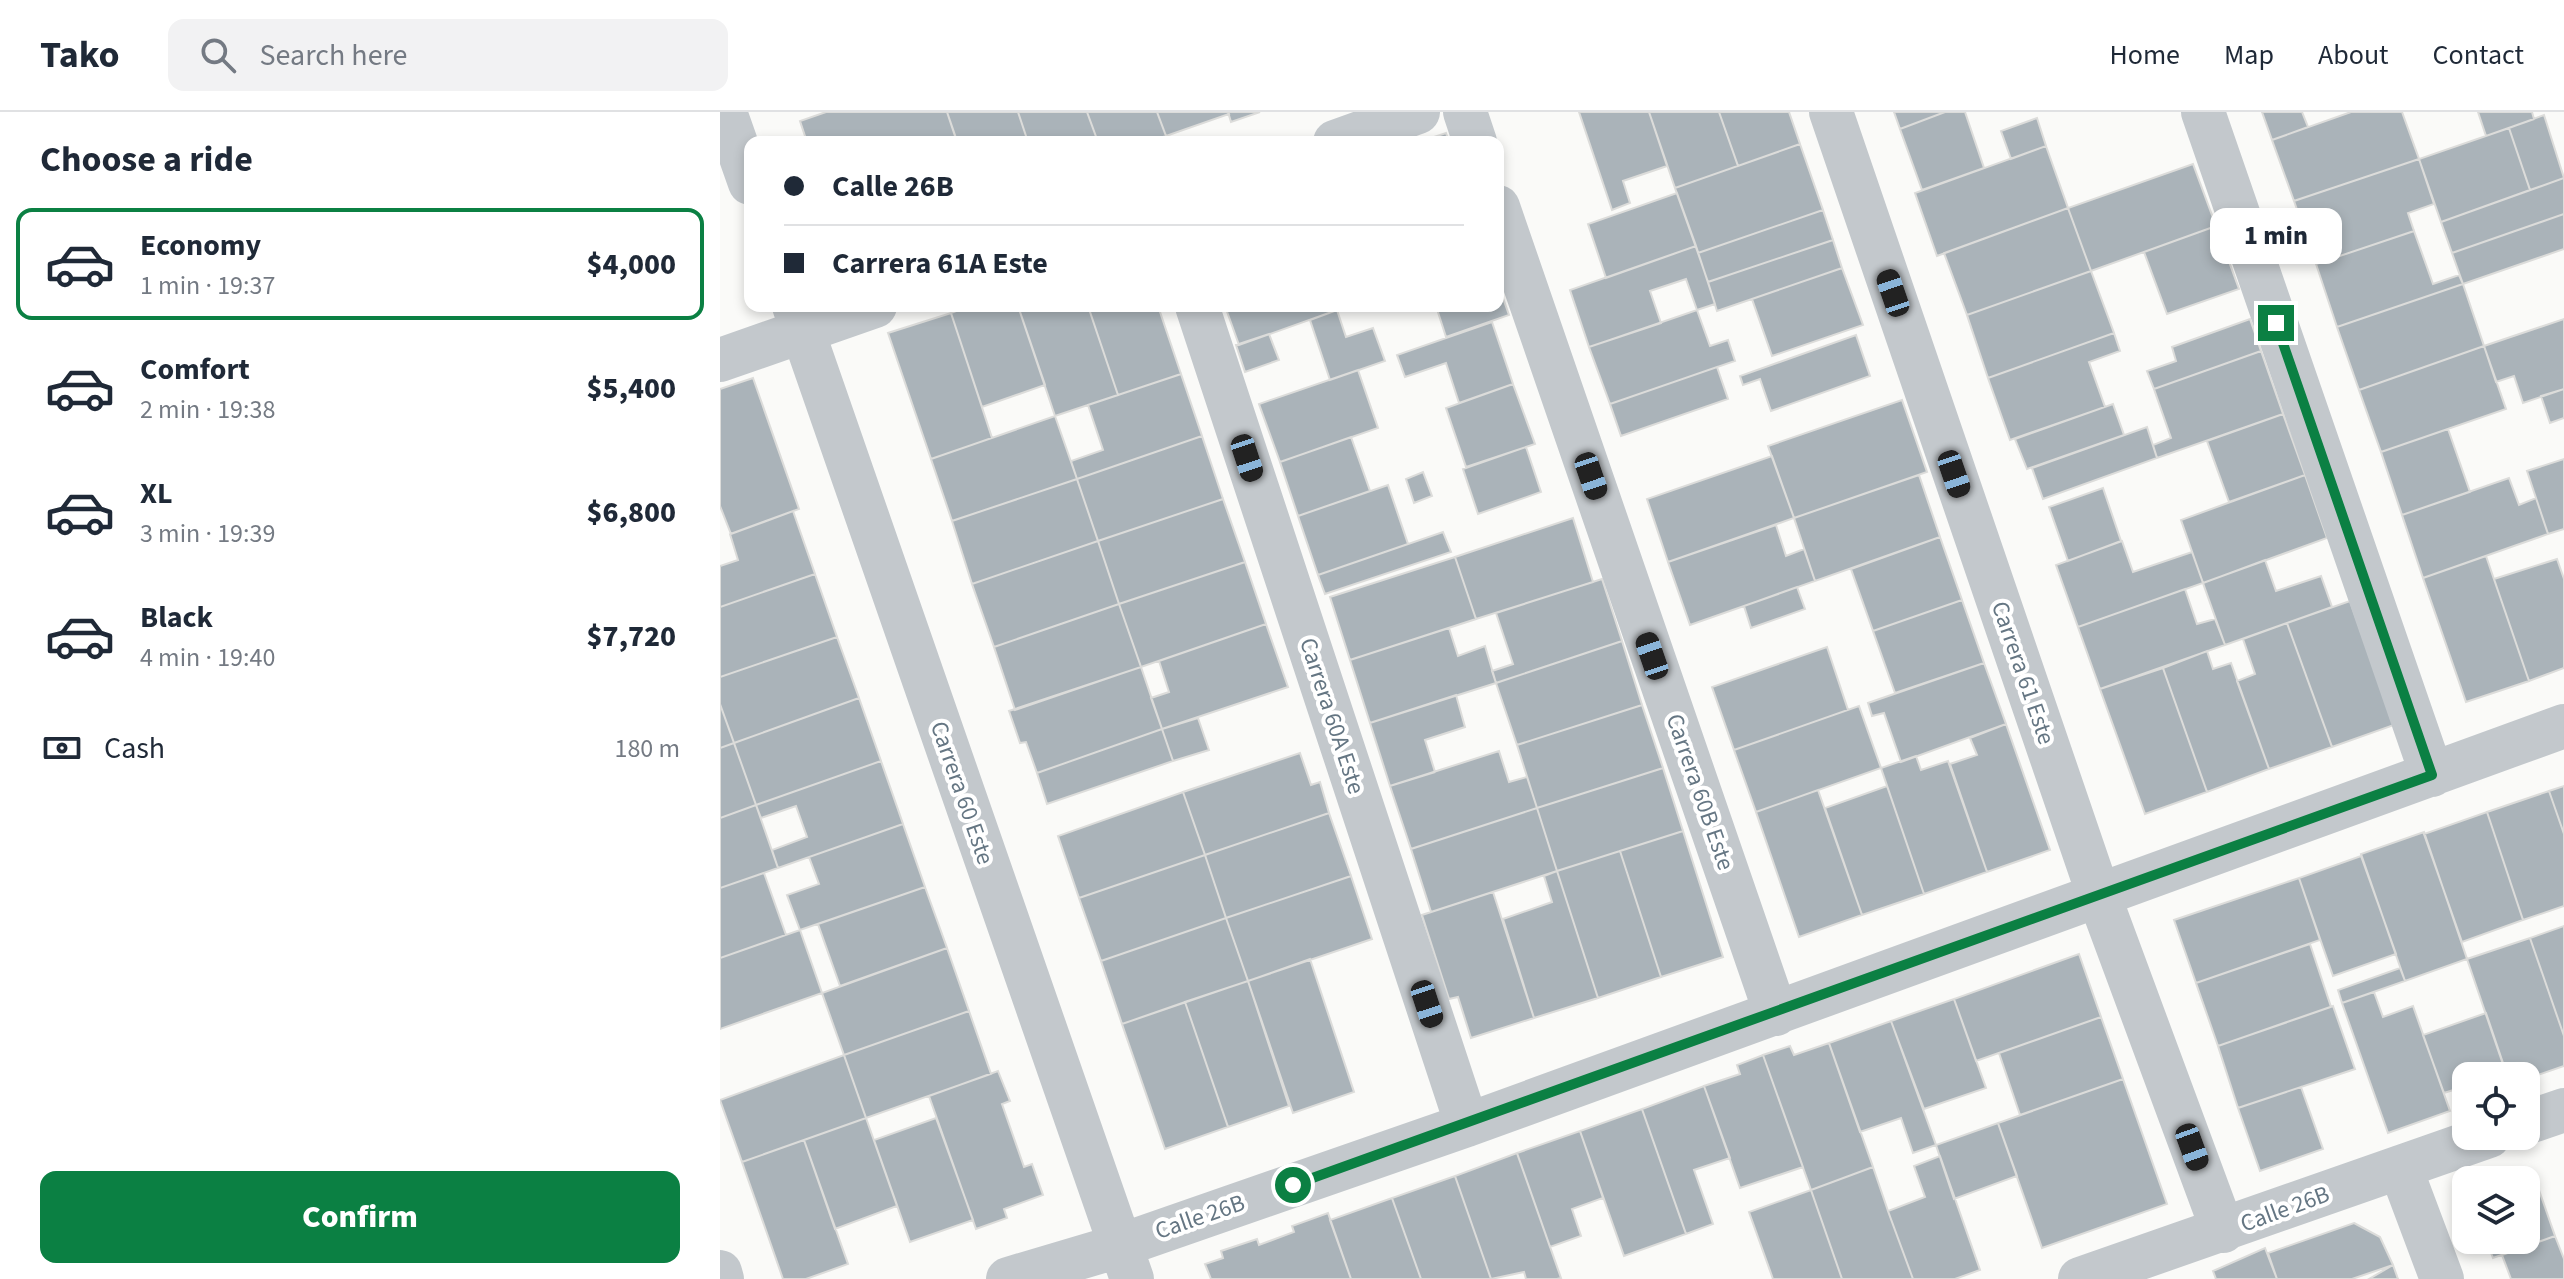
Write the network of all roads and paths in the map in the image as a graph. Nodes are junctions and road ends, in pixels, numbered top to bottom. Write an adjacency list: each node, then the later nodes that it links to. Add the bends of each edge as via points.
1 (725, 112): 8 (street)
2 (1418, 112): 6 (street)
3 (1465, 112): 7 (street)
4 (1831, 112): 16 (street, Carrera 61 Este)
5 (2203, 112): 15 (street)
6 (1352, 136)
7 (1473, 136)
8 (744, 166)
9 (1504, 224): 17 (street, Carrera 60B Este)
10 (839, 312): 12 (street)
11 (1199, 312): 20 (street, Carrera 60A Este)
12 (798, 319): 13 (street); 24 (street, Carrera 60 Este)
13 (720, 360)
14 (2564, 726): 15 (street, Calle 26B)
15 (2432, 775): 16 (street, Calle 26B)
16 (2099, 896): 17 (street, Calle 26B); 23 (street, Carrera 61 Este)
17 (1776, 1014): 20 (street, Calle 26B)
18 (2564, 1110): 19 (street)
19 (2540, 1118)
20 (1467, 1125): 24 (street, Calle 26B)
21 (2452, 1149): 22 (street, Calle 26B)
22 (2400, 1167): 23 (street, Calle 26B); 29 (street)
23 (2223, 1231): 28 (street, Calle 26B)
24 (1126, 1262): 27 (street, Calle 26B)
25 (720, 1272): 26 (street)
26 (722, 1279)
27 (1008, 1279)
28 (2080, 1279)
29 (2442, 1279)

